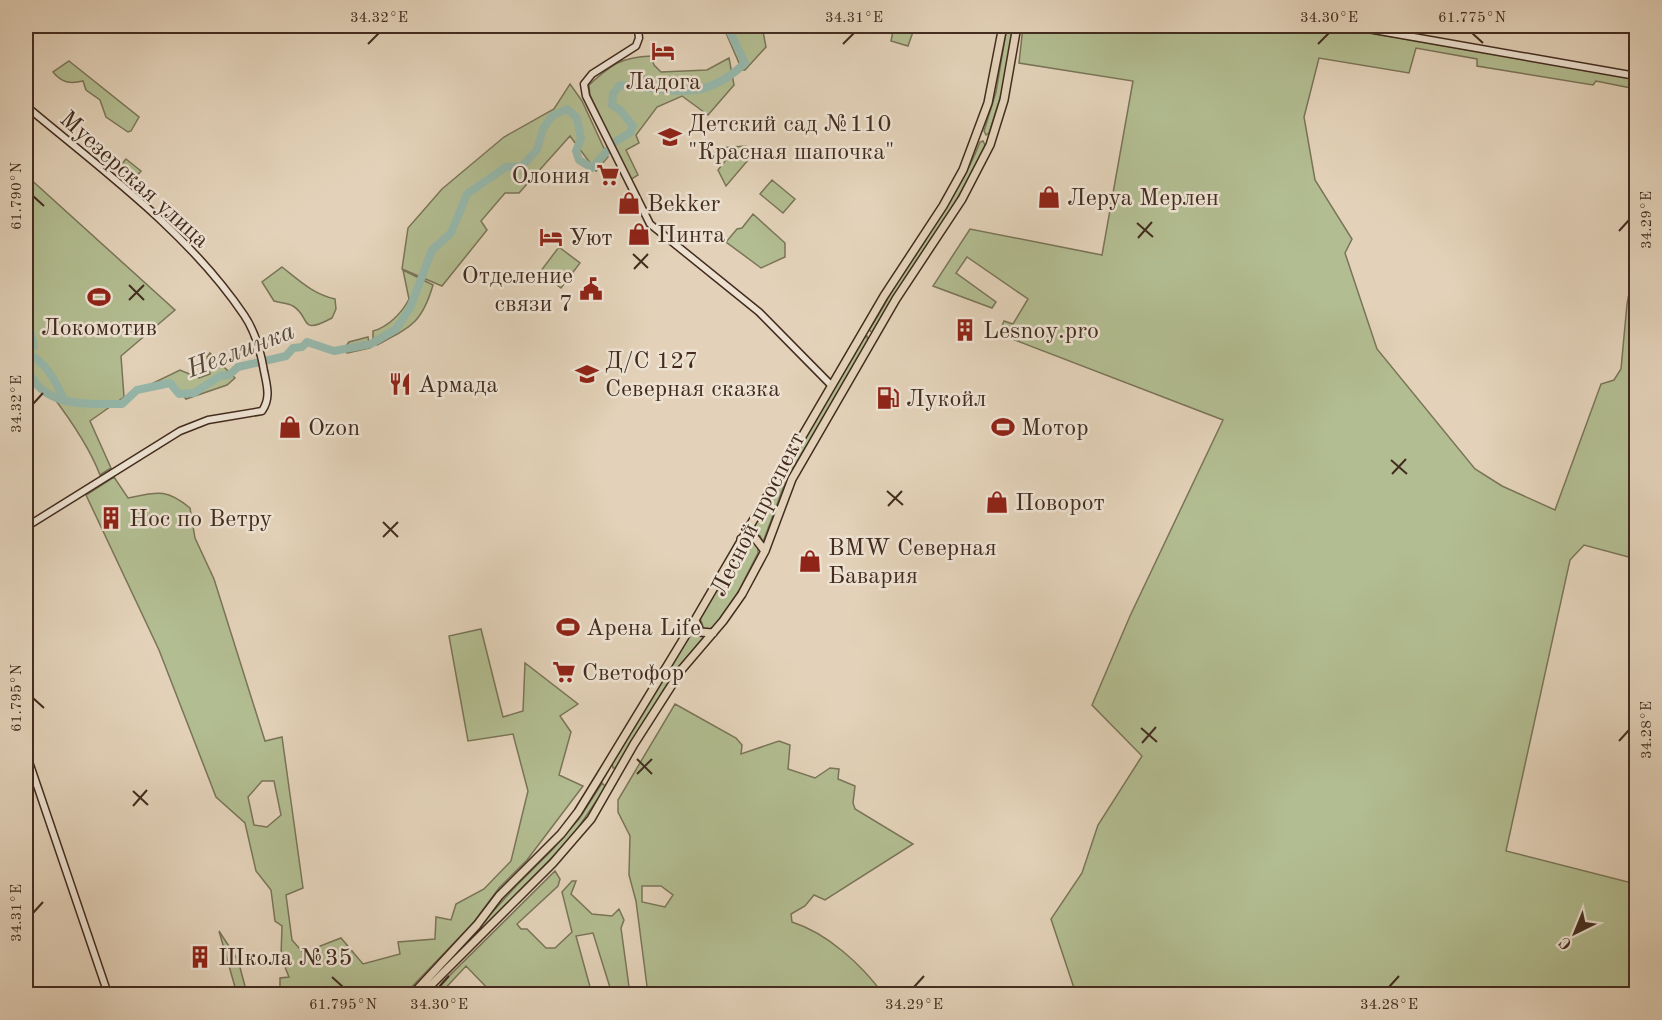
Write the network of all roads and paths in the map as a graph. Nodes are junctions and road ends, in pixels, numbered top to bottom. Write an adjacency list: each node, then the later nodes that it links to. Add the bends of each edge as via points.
1 (629, 26): 13 (main road, via 638,30 636,46 584,84 586,96 638,204 650,224 759,312)
2 (1003, 26): 7 (main road, Лесной проспект, via 994,82)
3 (1017, 26): 8 (main road, Лесной проспект, via 1004,100)
4 (1351, 26): 5 (main road)
5 (1636, 76)
6 (26, 106): 16 (main road, Муезерская улица, via 176,234 245,316 261,356 268,402 262,411 192,426)
7 (980, 131): 8 (main road, via 986,136); 9 (main road, Лесной проспект)
8 (993, 135): 10 (main road, Лесной проспект)
9 (976, 140): 10 (main road, via 984,139); 11 (main road, Лесной проспект, via 947,199)
10 (990, 145): 12 (main road, Лесной проспект, via 962,199)
11 (862, 333): 12 (main road, via 871,333); 13 (main road, Лесной проспект)
12 (873, 339): 15 (main road, Лесной проспект)
13 (831, 385): 14 (main road, Лесной проспект)
14 (780, 473): 15 (main road); 17 (main road, Лесной проспект)
15 (792, 480): 18 (main road, Лесной проспект)
16 (26, 527)
17 (741, 539): 18 (main road, via 754,538); 19 (main road, Лесной проспект)
18 (765, 551): 20 (main road, Лесной проспект, via 742,594)
19 (695, 620): 20 (main road, via 700,632); 22 (main road, Лесной проспект)
20 (713, 633): 23 (main road, Лесной проспект, via 682,669)
21 (26, 753): 27 (main road)
22 (607, 764): 23 (main road); 24 (main road, Лесной проспект)
23 (619, 772): 25 (main road, Лесной проспект)
24 (599, 778): 25 (main road); 28 (main road, Лесной проспект, via 561,834 499,896)
25 (612, 785): 26 (main road, Лесной проспект, via 571,843)
26 (444, 975): 29 (main road, Лесной проспект); 30 (main road)
27 (108, 994)
28 (413, 994)
29 (422, 994)
30 (432, 994)

